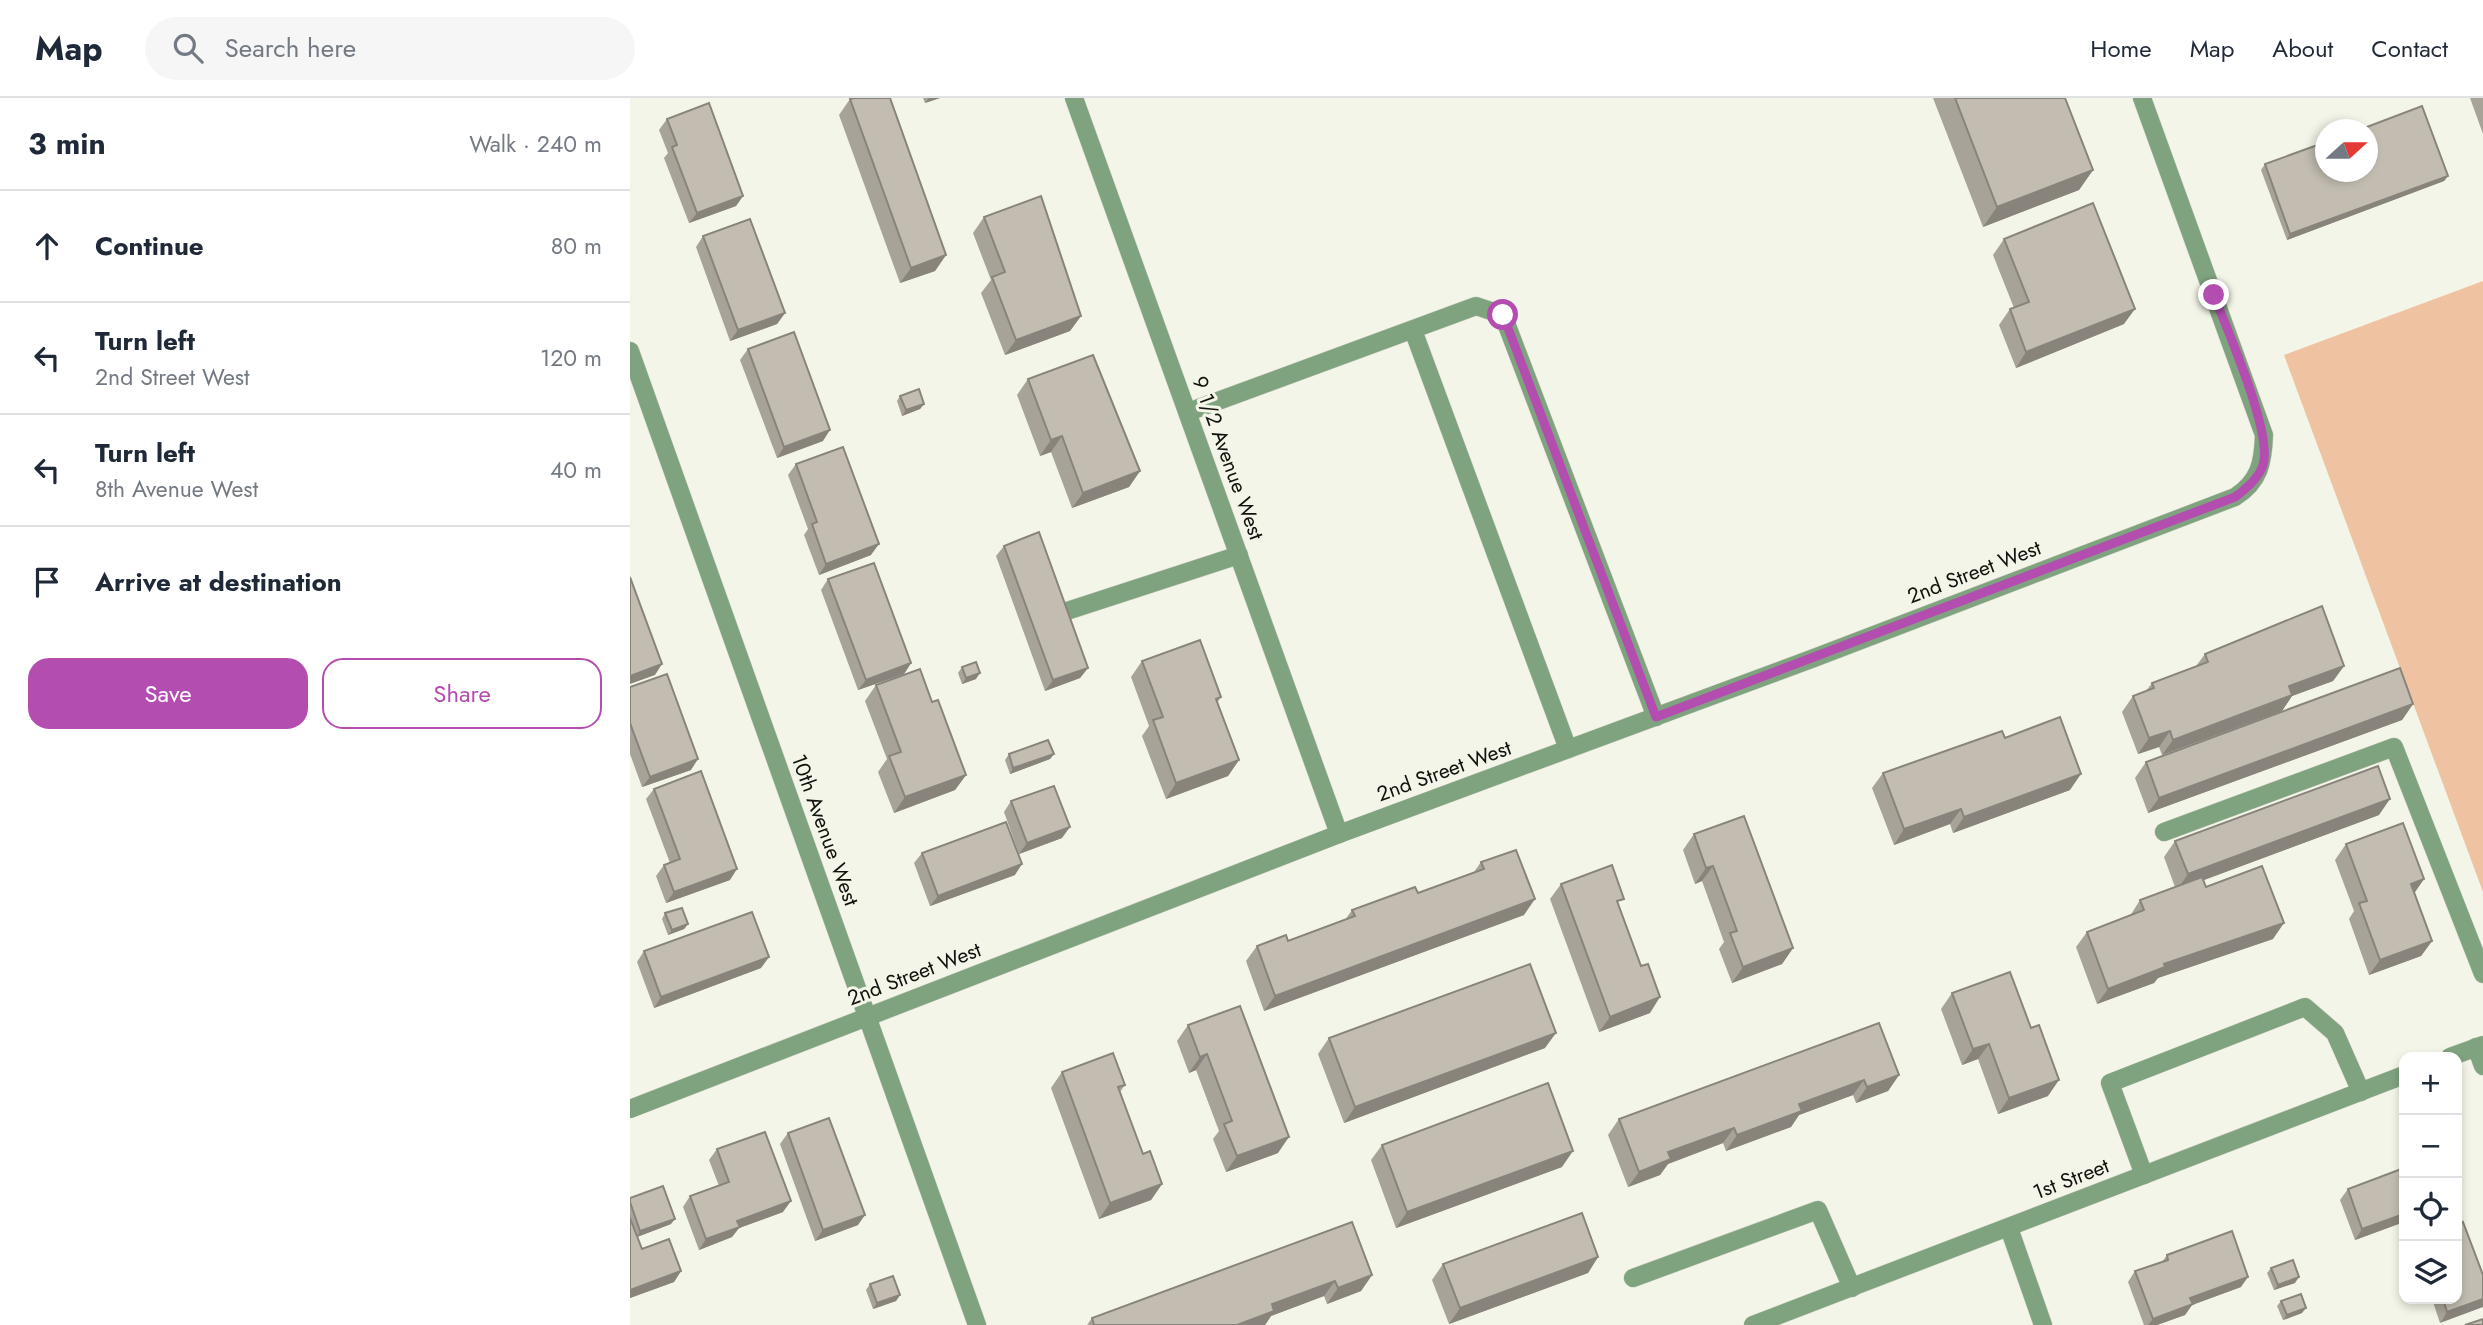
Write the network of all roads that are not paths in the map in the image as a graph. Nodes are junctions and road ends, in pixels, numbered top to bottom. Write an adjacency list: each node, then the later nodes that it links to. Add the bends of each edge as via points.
1 (1074, 98): 5 (street, 9 1/2 Avenue West)
2 (2142, 98): 8 (street, 2nd Street West, via 2264,435 2263,465 2248,488 2235,497)
3 (1413, 330): 5 (street); 8 (street, via 1476,306 1503,315); 9 (street)
4 (630, 351): 13 (street, 10th Avenue West)
5 (1188, 412): 6 (street, 9 1/2 Avenue West)
6 (1239, 555): 7 (street); 11 (street, 9 1/2 Avenue West)
7 (1067, 611)
8 (1656, 717): 9 (street, 2nd Street West)
9 (1568, 749): 11 (street, 2nd Street West)
10 (2164, 832): 12 (street, via 2394,747)
11 (1339, 834): 13 (street, 2nd Street West)
12 (2483, 974)
13 (868, 1016): 19 (street, 2nd Street West); 24 (street, 10th Avenue West)
14 (2480, 1046): 15 (street); 16 (street)
15 (2462, 1053)
16 (2483, 1066)
17 (2399, 1077): 18 (street, 1st Street)
18 (2361, 1092): 20 (street, 1st Street); 20 (street, via 2335,1033 2305,1007 2109,1083)
19 (630, 1109)
20 (2144, 1175): 21 (street, 1st Street)
21 (2009, 1228): 23 (street, 1st Street); 26 (street)
22 (1633, 1278): 23 (street, via 1818,1209)
23 (1852, 1288): 25 (street, 1st Street)
24 (977, 1325)
25 (1754, 1325)
26 (2043, 1325)

